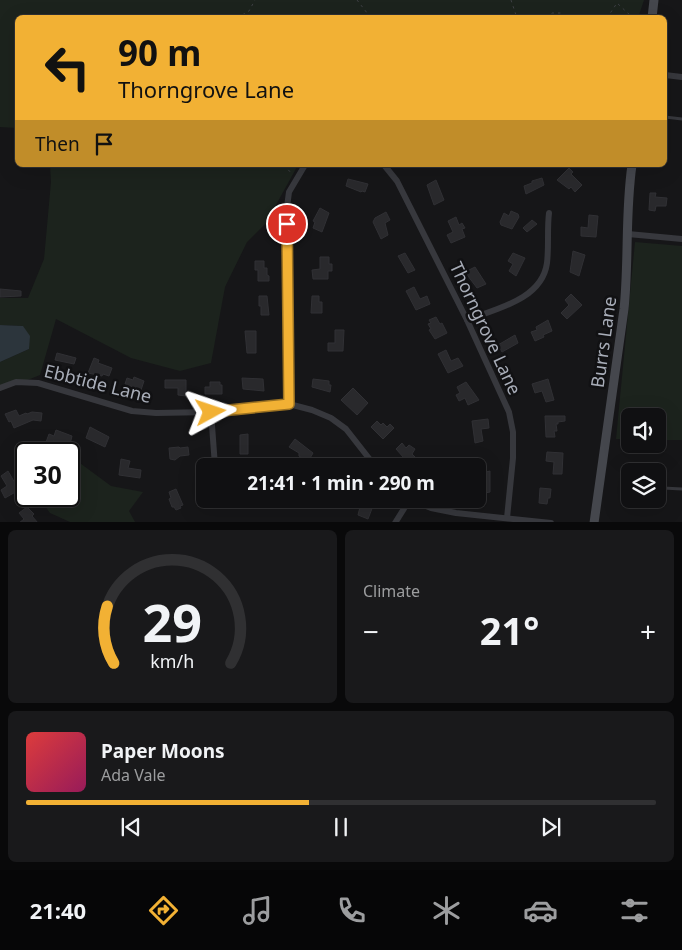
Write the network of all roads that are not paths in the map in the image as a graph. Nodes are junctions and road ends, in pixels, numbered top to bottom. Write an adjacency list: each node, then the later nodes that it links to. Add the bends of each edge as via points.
1 (654, 0): 2 (street)
2 (652, 15)
3 (667, 75): 4 (street)
4 (682, 77)
5 (667, 117): 6 (lane)
6 (682, 119)
7 (304, 167): 15 (street, via 289,192 287,207)
8 (386, 167): 13 (street, Thorngrove Lane, via 397,181)
9 (632, 167): 11 (street, Burrs Lane)
10 (549, 213): 13 (street, via 547,264 541,279 524,297)
11 (628, 234): 12 (street); 26 (street, Burrs Lane, via 628,275)
12 (682, 239)
13 (466, 320): 23 (street, Thorngrove Lane, via 506,405 513,432)
14 (0, 388): 16 (street, Ebbtide Lane, via 16,382 38,382 132,411)
15 (289, 404): 16 (street, Ebbtide Lane); 18 (street, Ebbtide Lane, via 331,418 346,429)
16 (211, 412): 17 (street)
17 (214, 458)
18 (369, 458)
19 (666, 488): 20 (lane)
20 (682, 489)
21 (404, 508): 24 (street)
22 (431, 508): 23 (street, via 456,514)
23 (507, 518): 25 (street)
24 (395, 522)
25 (551, 522)
26 (594, 522)

